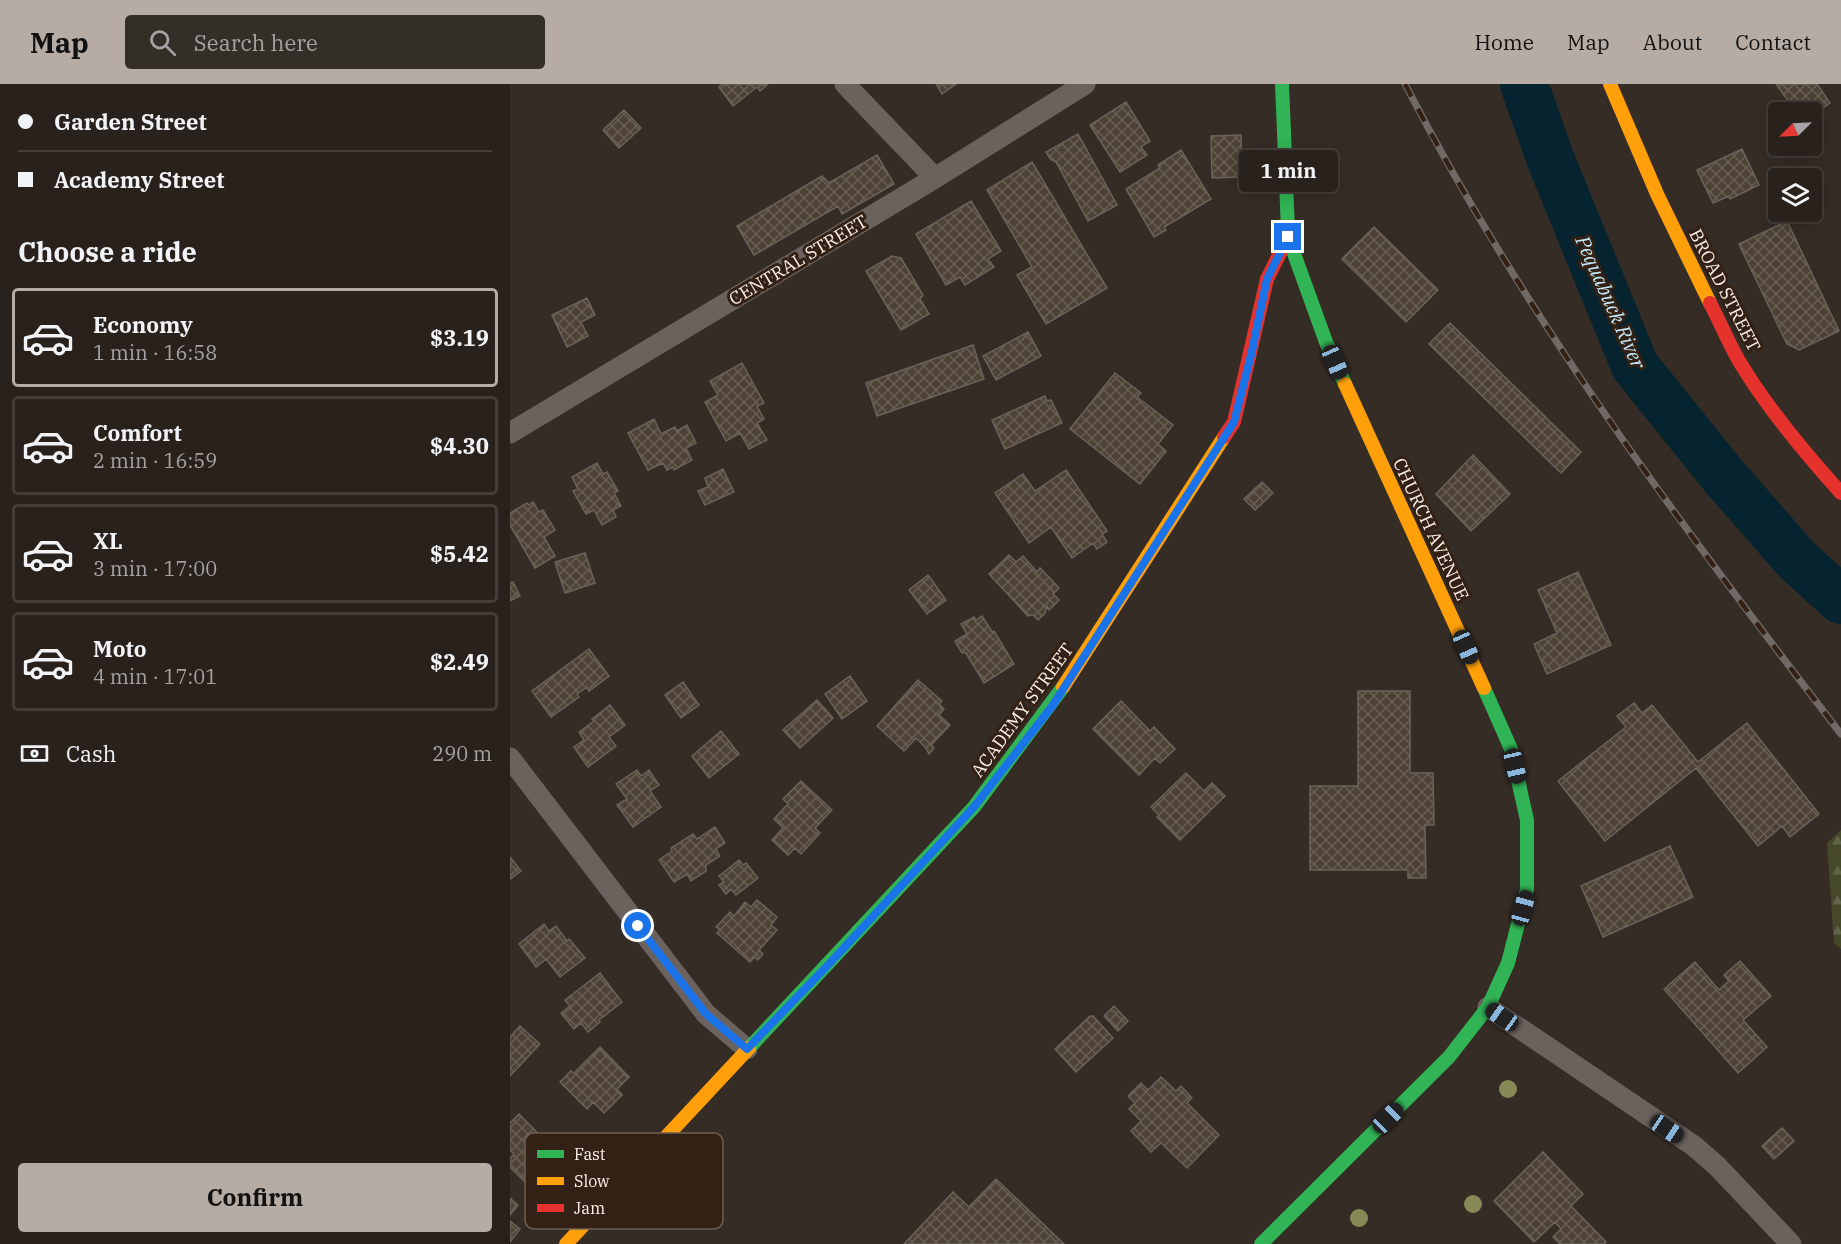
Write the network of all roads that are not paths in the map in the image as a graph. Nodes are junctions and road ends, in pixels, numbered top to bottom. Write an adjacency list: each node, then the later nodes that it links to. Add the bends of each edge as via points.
1 (845, 84): 5 (street)
2 (1085, 84): 5 (street, CENTRAL STREET)
3 (1282, 84): 6 (main road, ACADEMY STREET)
4 (1610, 84): 8 (main road, BROAD STREET, via 1656,191 1744,368 1785,426)
5 (934, 178): 7 (street, CENTRAL STREET)
6 (1288, 237): 10 (main road, CHURCH AVENUE, via 1326,342 1511,748 1527,820 1527,889 1508,963); 11 (main road, ACADEMY STREET, via 1267,279 1234,422 1053,705 974,807)
7 (510, 433)
8 (1841, 493)
9 (510, 758): 11 (street, via 706,1014)
10 (1488, 1007): 15 (main road, CHURCH AVENUE, via 1449,1057); 16 (street, via 1694,1146)
11 (747, 1049): 12 (main road, ACADEMY STREET)
12 (669, 1133)
13 (580, 1229): 14 (main road, ACADEMY STREET)
14 (566, 1244)
15 (1261, 1244)
16 (1791, 1244)

